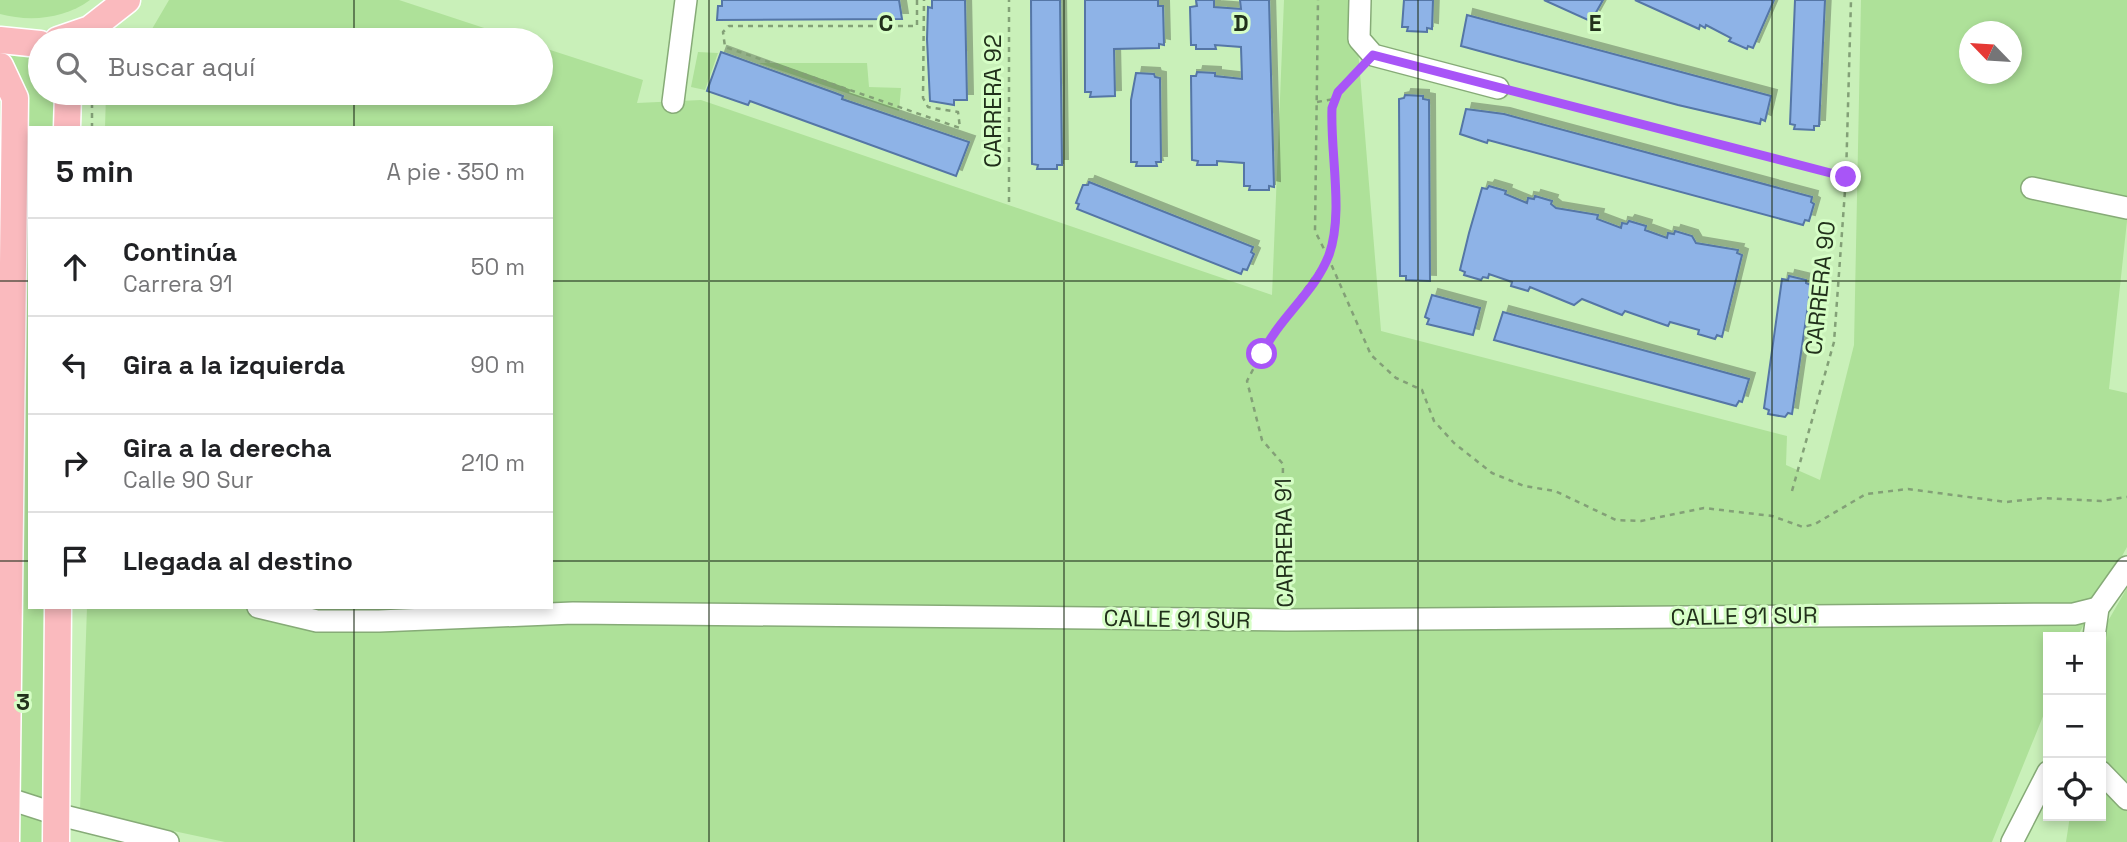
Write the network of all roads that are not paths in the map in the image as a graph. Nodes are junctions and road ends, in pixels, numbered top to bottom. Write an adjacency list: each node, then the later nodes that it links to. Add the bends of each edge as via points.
1 (127, 0): 4 (main road); 5 (main road)
2 (686, 0): 10 (street)
3 (1360, 0): 9 (street, via 1366,47)
4 (92, 28)
5 (102, 28)
6 (0, 40): 7 (main road)
7 (28, 43)
8 (0, 66): 15 (main road, via 15,98)
9 (1498, 88)
10 (673, 102)
11 (68, 105): 12 (main road)
12 (67, 126)
13 (2032, 188): 14 (street)
14 (2127, 208)
15 (6, 500): 23 (main road)
16 (2127, 567): 17 (street)
17 (2098, 608): 19 (street, CALLE 91 SUR, via 2074,614 1286,620 573,612 329,621); 20 (street)
18 (58, 609): 25 (main road)
19 (268, 609)
20 (2095, 632)
21 (2106, 777): 24 (street)
22 (2043, 782): 29 (street)
23 (3, 797): 25 (street); 26 (main road)
24 (2127, 799)
25 (56, 814): 27 (main road); 28 (street)
26 (6, 842)
27 (56, 842)
28 (168, 842)
29 (2012, 842)

